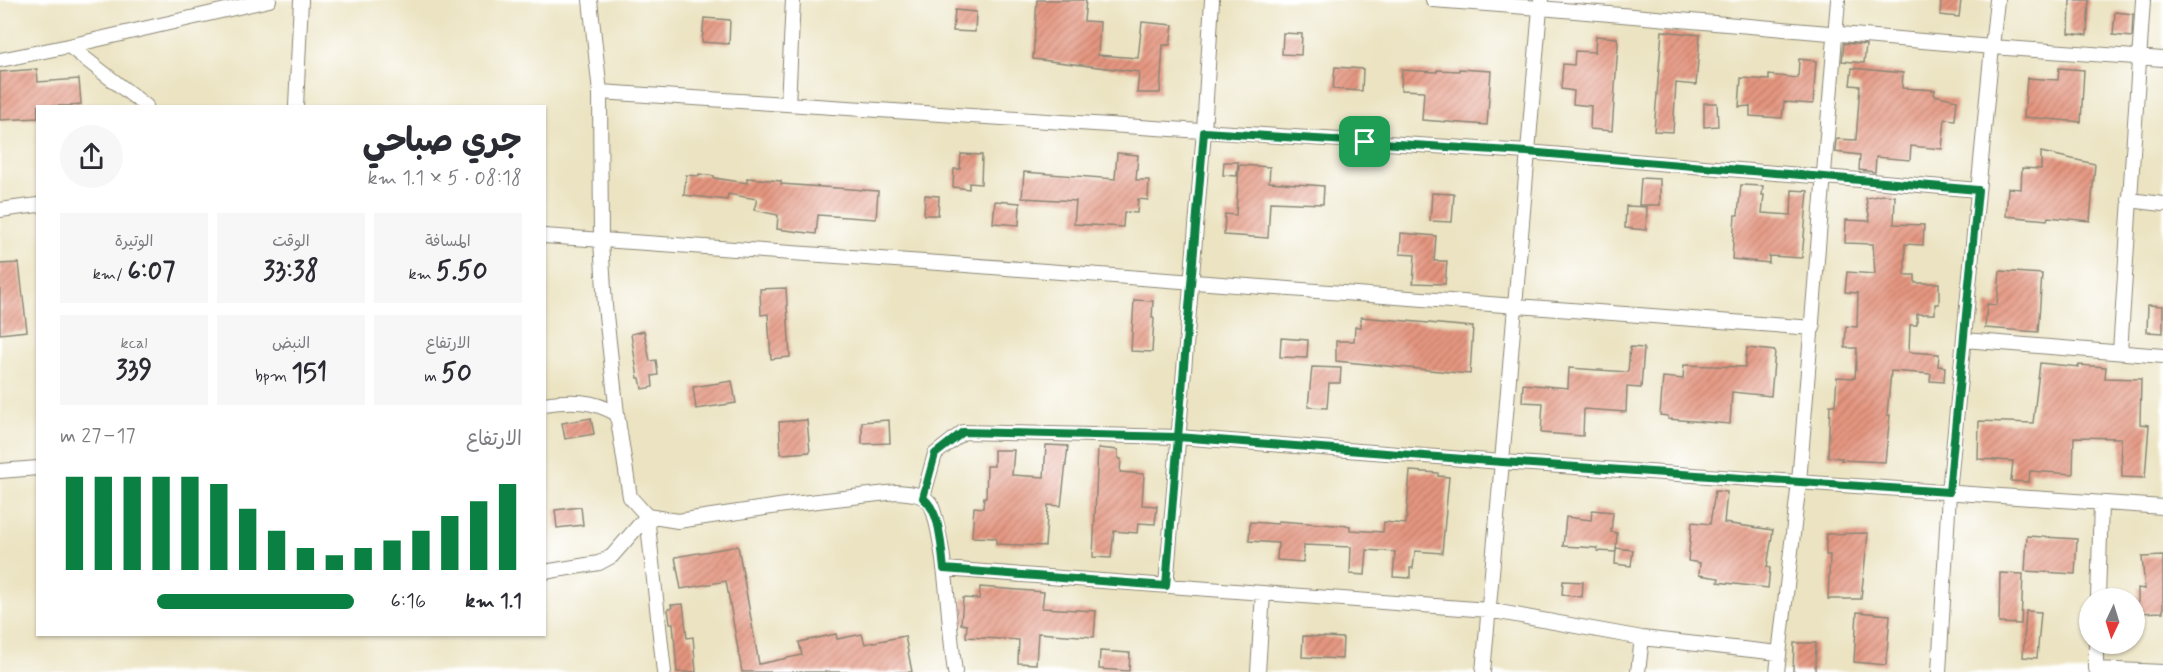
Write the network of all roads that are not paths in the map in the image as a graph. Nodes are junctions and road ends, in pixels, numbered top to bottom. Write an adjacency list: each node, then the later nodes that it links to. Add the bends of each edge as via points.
1 (269, 0): 12 (street)
2 (301, 0): 20 (street)
3 (590, 0): 17 (street)
4 (793, 0): 18 (street)
5 (1212, 0): 21 (street)
6 (1433, 0): 10 (street)
7 (1838, 0): 11 (street)
8 (1997, 0): 13 (street)
9 (2143, 0): 14 (street)
10 (1540, 4): 11 (street); 22 (street)
11 (1836, 34): 13 (street); 23 (street)
12 (69, 46): 16 (street); 19 (street)
13 (1992, 47): 14 (street); 24 (street)
14 (2138, 57): 15 (street); 25 (street)
15 (2163, 59)
16 (0, 60)
17 (600, 93): 18 (street); 30 (street)
18 (788, 104): 21 (street)
19 (145, 105)
20 (296, 105)
21 (1204, 132): 22 (street); 31 (street)
22 (1527, 152): 23 (street); 32 (street)
23 (1825, 178): 24 (street); 33 (street)
24 (1978, 190): 34 (street)
25 (2129, 200): 26 (street); 35 (street)
26 (2163, 204)
27 (36, 205): 28 (street)
28 (0, 210)
29 (546, 236): 30 (street)
30 (601, 240): 31 (street); 38 (street)
31 (1190, 282): 32 (street); 39 (street)
32 (1515, 306): 33 (street); 40 (street)
33 (1813, 328): 43 (street)
34 (1964, 340): 35 (street); 44 (street)
35 (2120, 352): 36 (street)
36 (2163, 356)
37 (546, 404): 38 (street, via 572,400 602,405)
38 (617, 414): 48 (street, via 630,497)
39 (1178, 437): 40 (street); 45 (street, via 963,432 935,454); 51 (street)
40 (1502, 462): 43 (street); 54 (street)
41 (36, 468): 42 (street)
42 (0, 471)
43 (1800, 482): 44 (street); 56 (street)
44 (1949, 492): 46 (street); 65 (street)
45 (923, 498): 48 (street, via 896,492 678,521); 49 (street, via 933,511)
46 (2101, 503): 47 (street); 52 (street)
47 (2163, 507)
48 (647, 516): 50 (street, via 612,556 599,563); 59 (street)
49 (944, 569): 51 (street); 60 (street)
50 (546, 572)
51 (1166, 586): 53 (street)
52 (2098, 588)
53 (1263, 593): 54 (street); 61 (street)
54 (1488, 610): 55 (street); 62 (street)
55 (1642, 638): 56 (street); 63 (street)
56 (1779, 653): 64 (street)
57 (2096, 654): 58 (street)
58 (2096, 670): 66 (street)
59 (664, 672)
60 (955, 672)
61 (1258, 672)
62 (1483, 672)
63 (1638, 672)
64 (1777, 672)
65 (1939, 672)
66 (2163, 672)

